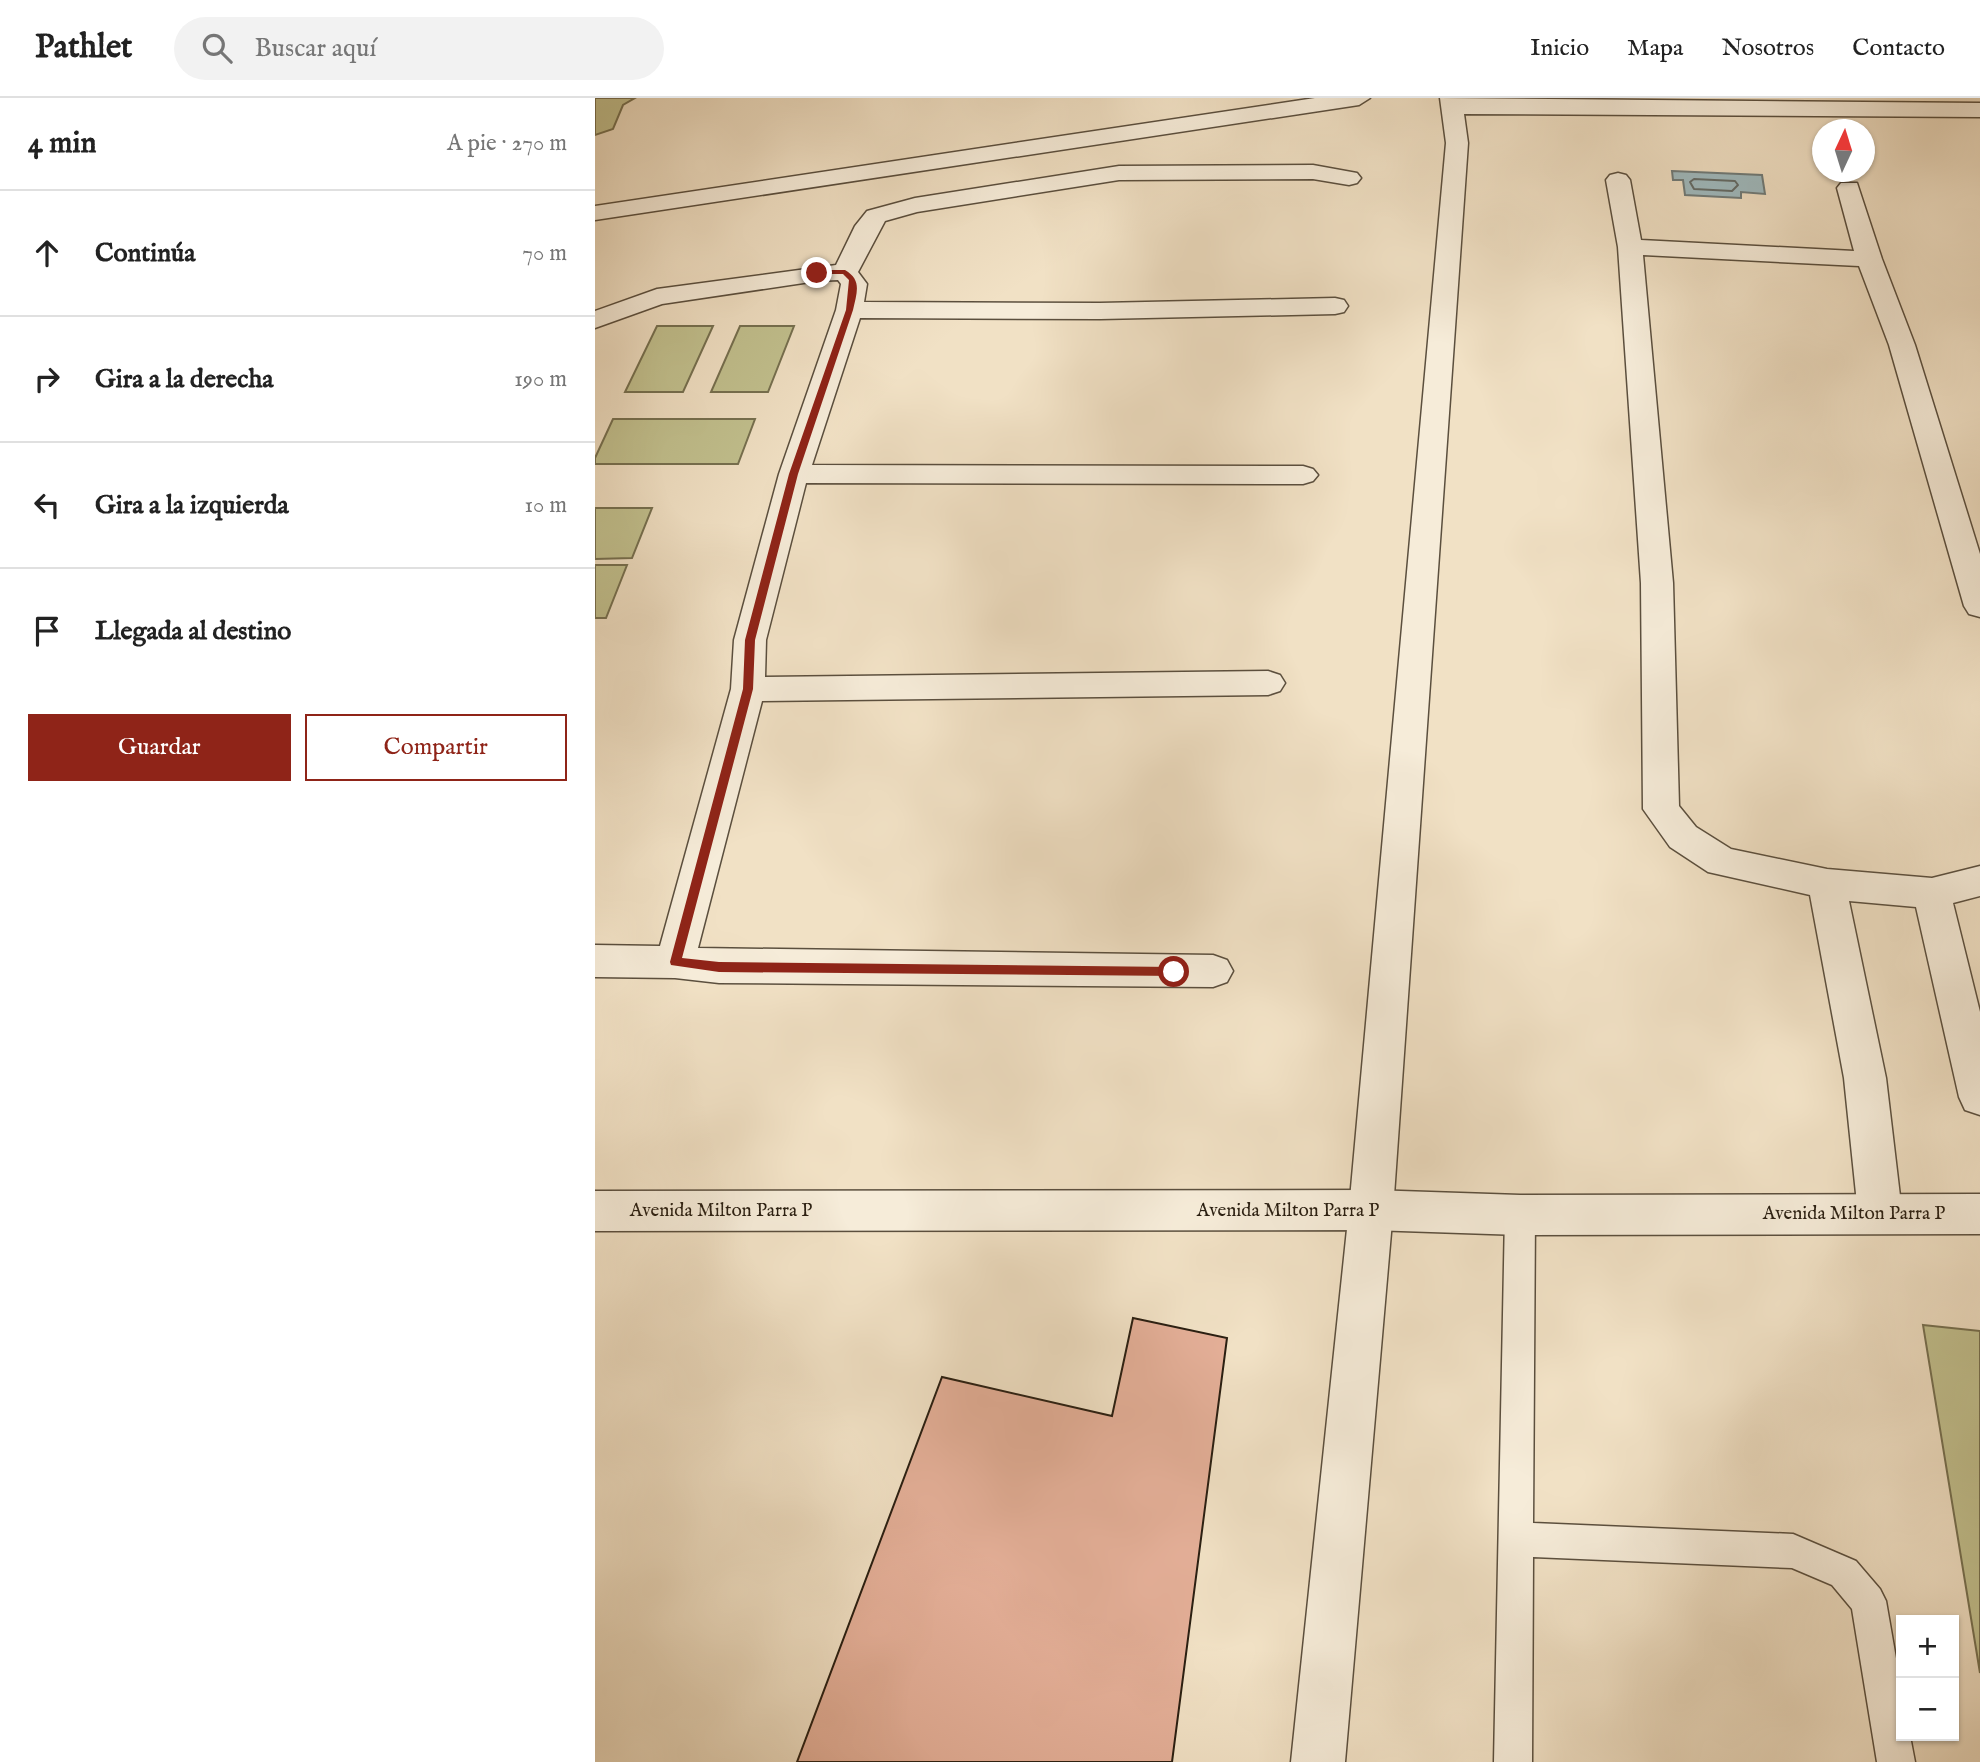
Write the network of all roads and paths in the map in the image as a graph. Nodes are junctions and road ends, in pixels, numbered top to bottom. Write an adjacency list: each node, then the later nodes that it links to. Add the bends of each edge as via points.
1 (1359, 98): 7 (street)
2 (1452, 103): 3 (street); 26 (street, via 1457,143)
3 (1980, 110)
4 (1349, 178): 10 (street, via 1313,172 1119,173 915,205 876,216 866,226)
5 (1618, 180): 8 (street)
6 (1849, 188): 9 (street)
7 (595, 213)
8 (1630, 247): 9 (street); 20 (street, via 1657,583 1661,809 1683,837 1721,862)
9 (1869, 259): 16 (street, via 1902,345)
10 (845, 272): 12 (street, via 854,284); 13 (street, via 657,297)
11 (1335, 306): 12 (street)
12 (849, 310): 14 (street)
13 (596, 323)
14 (794, 474): 15 (street); 18 (street, via 750,640)
15 (1303, 475)
16 (1980, 606)
17 (1268, 683): 18 (street)
18 (748, 689): 23 (street)
19 (1980, 881): 21 (street)
20 (1827, 884): 21 (street); 28 (street, via 1864,1078)
21 (1932, 893): 25 (street)
22 (595, 961): 23 (street)
23 (675, 962): 24 (street, via 719,967)
24 (1213, 971)
25 (1980, 1097)
26 (1371, 1210): 27 (street, Avenida Milton Parra P); 30 (street, Avenida Milton Parra P); 32 (street)
27 (595, 1211)
28 (1880, 1213): 29 (street, Avenida Milton Parra P); 30 (street, Avenida Milton Parra P)
29 (1980, 1214)
30 (1520, 1215): 31 (lane)
31 (1515, 1539): 33 (lane); 34 (lane, via 1793,1551 1844,1573 1868,1601)
32 (1318, 1762)
33 (1513, 1762)
34 (1896, 1762)

